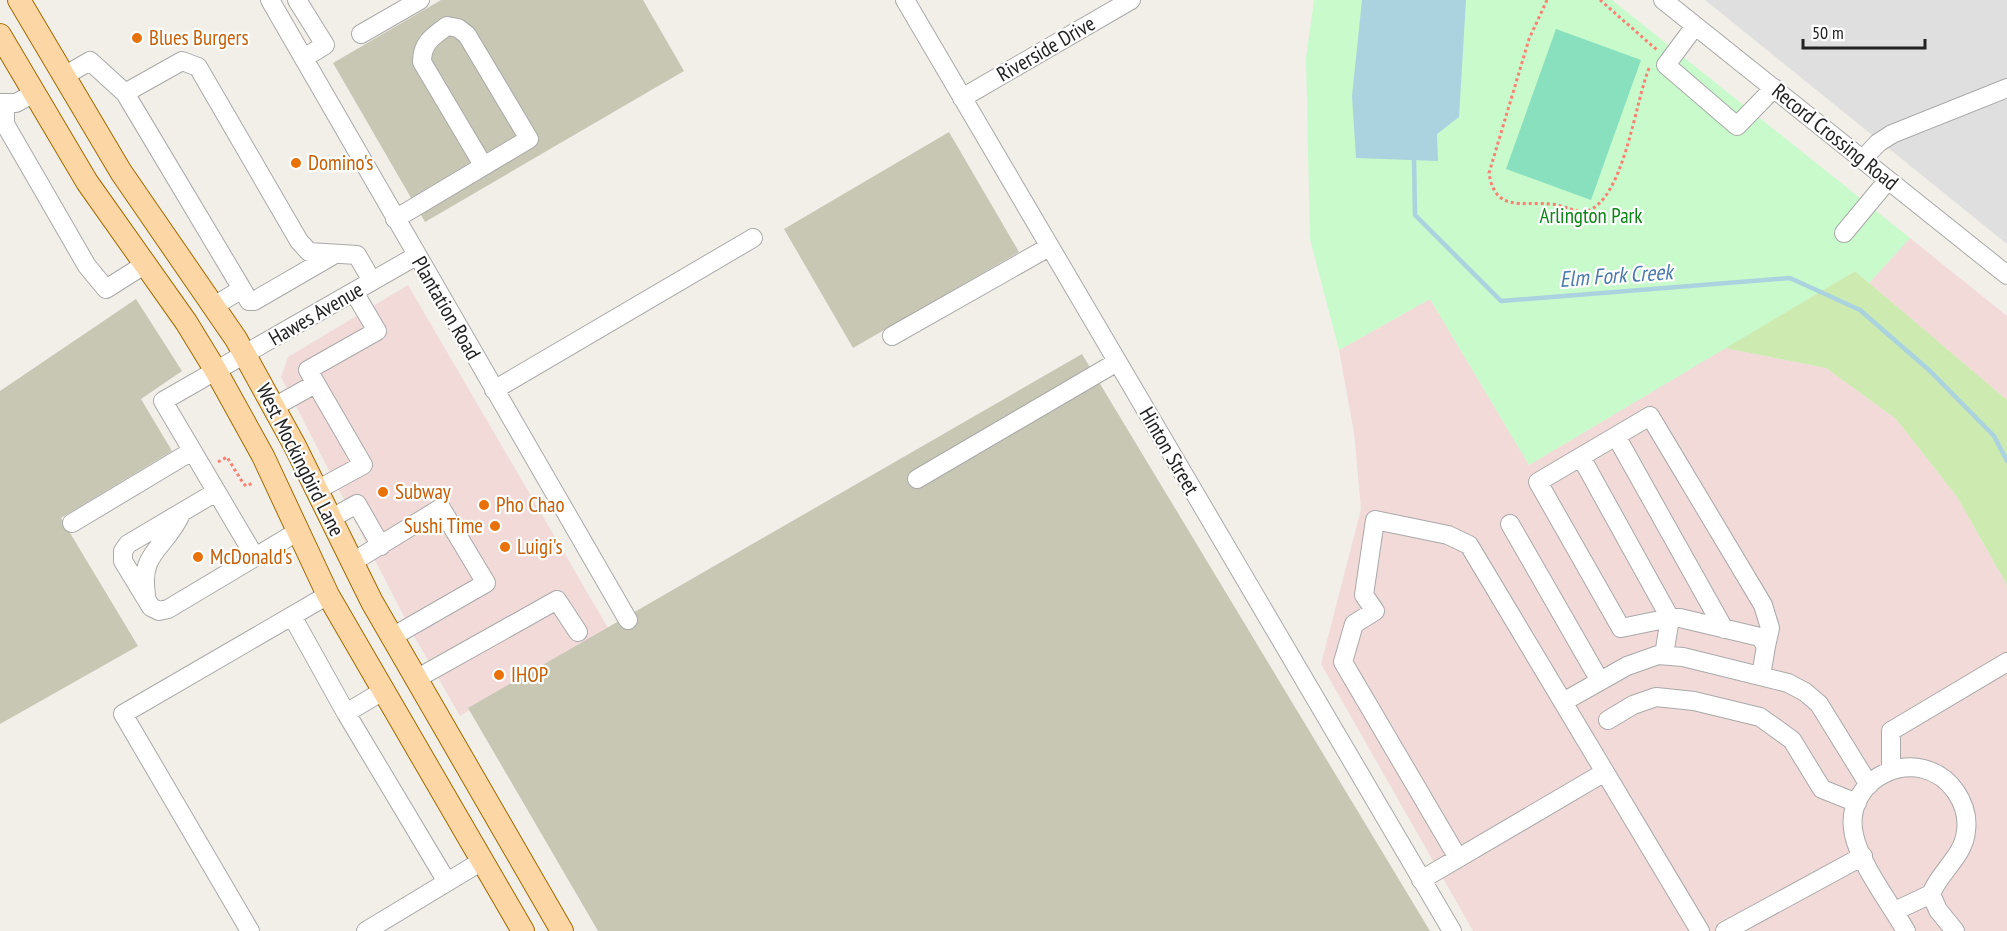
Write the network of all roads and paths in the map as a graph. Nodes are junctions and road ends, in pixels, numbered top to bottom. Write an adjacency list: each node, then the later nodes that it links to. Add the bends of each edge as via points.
1 (19, 0): 16 (main road, West Mockingbird Lane)
2 (270, 0): 14 (street, Plantation Road)
3 (420, 0): 11 (street)
4 (905, 0): 21 (street, Hinton Street)
5 (1131, 0): 21 (street, Riverside Drive)
6 (1547, 0): 15 (path, via 1529,39 1489,174 1493,188 1504,200 1518,205 1566,206 1582,212 1598,205 1615,179 1635,118 1641,85)
7 (1600, 0): 13 (path)
8 (299, 1): 14 (street, via 325,45)
9 (1674, 3): 10 (street, Record Crossing Road)
10 (1695, 26): 17 (street, Record Crossing Road); 17 (street, via 1666,65 1737,126)
11 (361, 34)
12 (0, 35): 18 (main road, West Mockingbird Lane)
13 (1657, 50)
14 (304, 58): 26 (street, Plantation Road)
15 (1651, 64)
16 (64, 76): 18 (main road); 19 (street, via 90,61); 37 (main road, West Mockingbird Lane, via 122,172)
17 (1774, 88): 23 (street, Record Crossing Road)
18 (34, 93): 22 (street, via 16,103); 32 (main road, West Mockingbird Lane, via 87,182)
19 (125, 93): 30 (street, via 182,61 198,67 299,241 309,252); 35 (street)
20 (2003, 95): 23 (street, via 1892,134)
21 (962, 98): 29 (street, Hinton Street)
22 (2, 104): 32 (street, via 4,123 87,266 106,289)
23 (1863, 159): 25 (street, Record Crossing Road)
24 (483, 165): 24 (street, via 529,139 467,35 447,26 429,38 422,50 422,62); 26 (street)
25 (1888, 180): 27 (street); 33 (street, Record Crossing Road)
26 (395, 219): 31 (street, Plantation Road)
27 (1844, 233)
28 (753, 238): 43 (street)
29 (1049, 247): 38 (street); 40 (street, Hinton Street)
30 (337, 253): 34 (street, via 357,255); 35 (street, via 254,301 249,301)
31 (416, 256): 34 (street, Hawes Avenue); 43 (street, Plantation Road)
32 (144, 265): 41 (main road, West Mockingbird Lane)
33 (2007, 275)
34 (372, 281): 36 (street, Hawes Avenue)
35 (242, 289): 37 (street)
36 (354, 292): 39 (street, Hawes Avenue); 42 (street, via 376,331 308,370)
37 (214, 306): 39 (main road, West Mockingbird Lane)
38 (892, 336)
39 (246, 356): 41 (street, Hawes Avenue); 44 (main road, West Mockingbird Lane)
40 (1117, 362): 49 (street); 86 (street, Hinton Street)
41 (216, 371): 46 (street, Hawes Avenue, via 163,401); 57 (main road, West Mockingbird Lane, via 263,456)
42 (315, 384): 44 (street); 51 (street, via 363,465)
43 (494, 390): 64 (street, Plantation Road)
44 (274, 407): 51 (main road, West Mockingbird Lane)
45 (1616, 436): 47 (street); 66 (street); 69 (street, via 1650,416 1763,605 1770,628)
46 (192, 451): 52 (street); 55 (street)
47 (1581, 457): 65 (street); 65 (street, via 1538,482 1621,628)
48 (213, 465): 50 (path, via 227,457 246,486)
49 (917, 479)
50 (253, 483)
51 (317, 490): 54 (main road, West Mockingbird Lane)
52 (216, 492): 53 (street); 59 (street)
53 (182, 512): 62 (street, via 175,530 147,560 144,573); 62 (street, via 128,544 123,551 123,561)
54 (330, 519): 58 (street, via 357,504); 60 (main road, West Mockingbird Lane)
55 (72, 523)
56 (1510, 524): 74 (street)
57 (297, 532): 59 (street); 61 (main road, West Mockingbird Lane)
58 (381, 546): 60 (street); 68 (street, via 441,508 486,583)
59 (255, 557): 62 (street, via 168,609 159,611)
60 (351, 563): 68 (main road, West Mockingbird Lane)
61 (328, 595): 63 (street); 75 (main road, West Mockingbird Lane)
62 (148, 602)
63 (292, 616): 77 (street); 90 (street, via 123,714)
64 (626, 617)
65 (1670, 618): 66 (street); 70 (street)
66 (1724, 629): 69 (street, via 1760,637)
67 (578, 632): 72 (street, via 558,600)
68 (392, 637): 72 (main road, West Mockingbird Lane)
69 (1766, 645): 73 (street)
70 (1664, 655): 73 (street); 74 (street, via 1642,658)
71 (2007, 662): 79 (street, via 1891,731)
72 (414, 676): 75 (main road); 93 (main road, West Mockingbird Lane)
73 (1761, 676): 81 (street, via 1788,683 1819,704)
74 (1600, 681): 76 (street)
75 (383, 691): 77 (street); 85 (main road, West Mockingbird Lane)
76 (1563, 702): 80 (street); 84 (street, via 1469,545 1448,535 1375,520 1364,595 1375,611 1354,624 1343,662)
77 (346, 713): 87 (street)
78 (1608, 720): 82 (street, via 1656,697 1694,701 1760,717 1792,740 1822,789)
79 (1891, 770): 81 (street); 88 (street, via 1908,766 1940,775 1961,801 1966,816 1966,833 1960,849)
80 (1605, 772): 84 (street); 95 (street)
81 (1869, 785): 82 (street)
82 (1857, 803): 83 (street, via 1854,834)
83 (1863, 856): 89 (street); 96 (street)
84 (1458, 858): 86 (street)
85 (482, 861): 87 (street); 92 (main road, West Mockingbird Lane)
86 (1421, 880): 94 (street, Hinton Street)
87 (447, 882): 91 (street)
88 (1931, 894): 89 (street); 98 (street)
89 (1895, 911): 97 (street)
90 (250, 931)
91 (366, 931)
92 (523, 931)
93 (562, 931)
94 (1452, 931)
95 (1700, 931)
96 (1725, 931)
97 (1906, 931)
98 (1955, 931)

